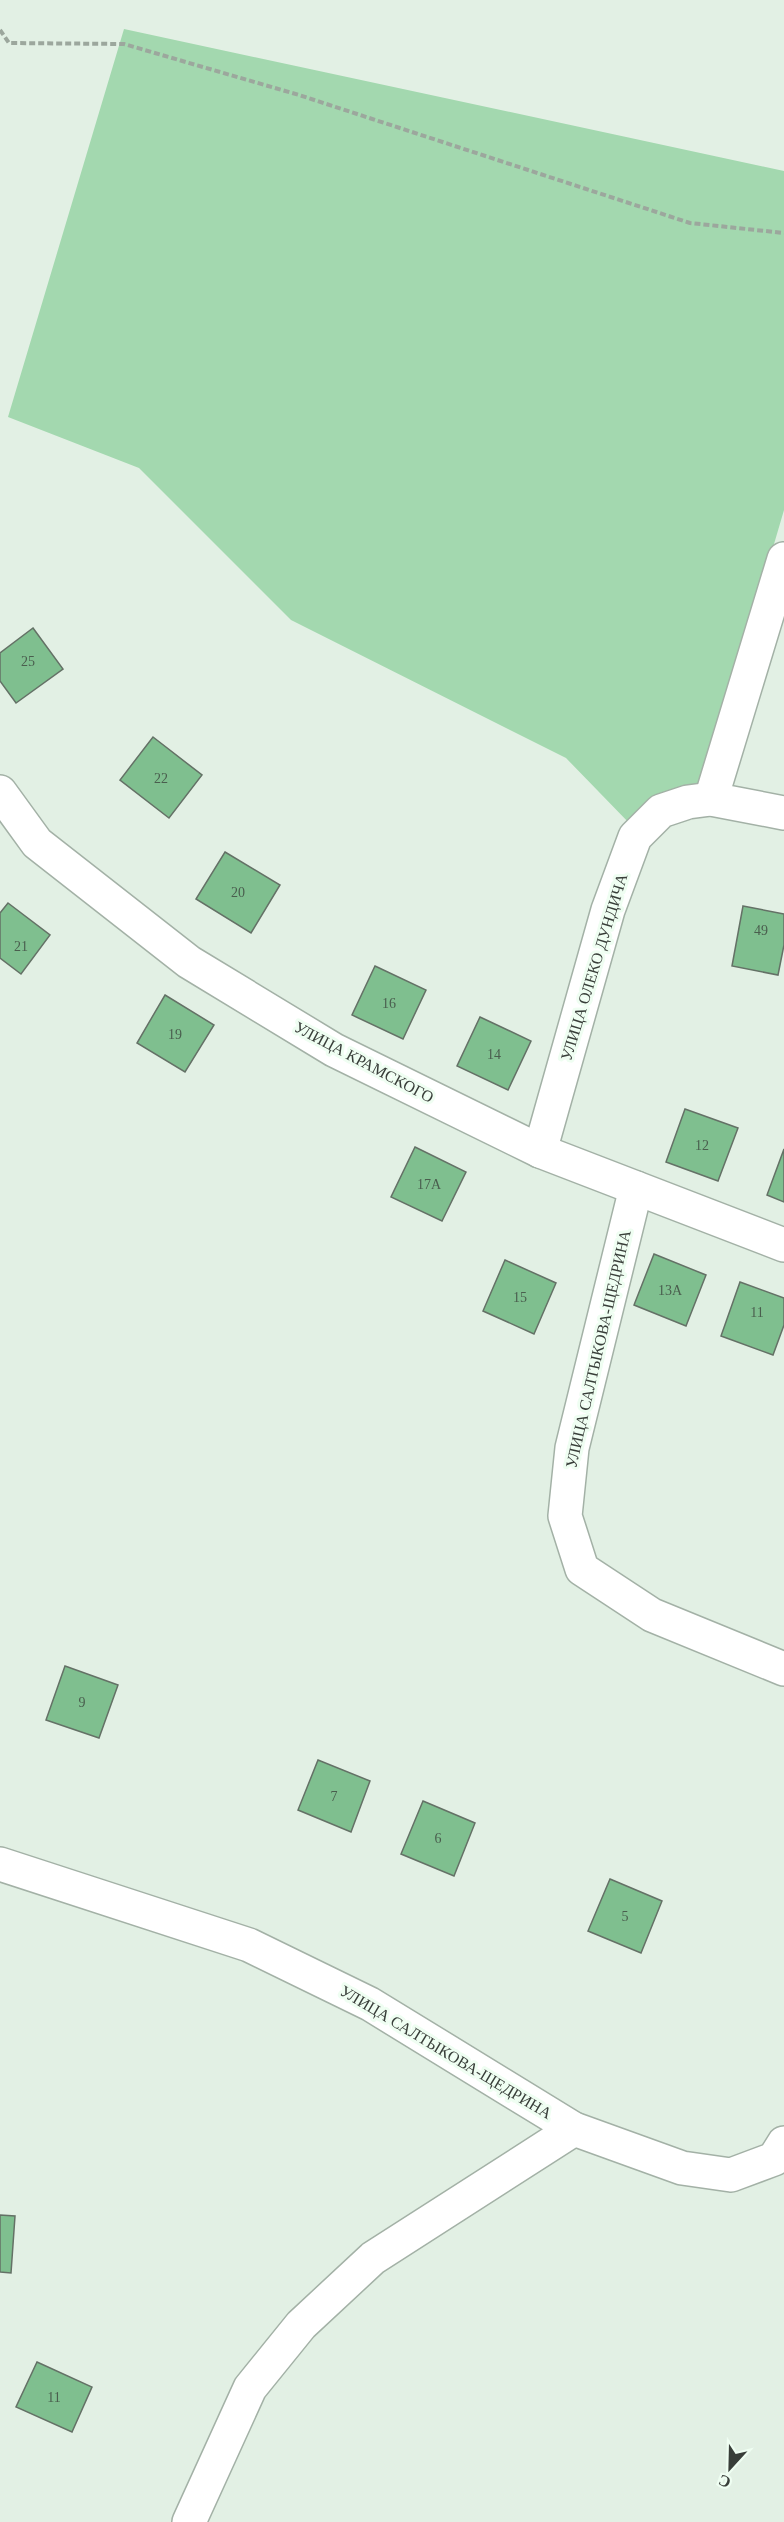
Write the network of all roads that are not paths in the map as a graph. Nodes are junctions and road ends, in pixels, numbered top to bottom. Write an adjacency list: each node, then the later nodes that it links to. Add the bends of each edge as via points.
1 (784, 559): 3 (street)
2 (0, 792): 5 (street, УЛИЦА КРАМСКОГО, via 37,843 189,962 334,1050)
3 (711, 799): 4 (street, УЛИЦА ОЛЕКО ДУНДИЧА); 5 (street, УЛИЦА ОЛЕКО ДУНДИЧА, via 662,811 635,837 608,910)
4 (784, 813)
5 (540, 1151): 6 (street, УЛИЦА КРАМСКОГО)
6 (636, 1188): 7 (street, УЛИЦА КРАМСКОГО); 8 (street, УЛИЦА САЛТЫКОВА-ЩЕДРИНА, via 572,1448 565,1516 582,1569 652,1615)
7 (784, 1245)
8 (784, 1669)
9 (0, 1864): 10 (street, УЛИЦА САЛТЫКОВА-ЩЕДРИНА, via 249,1945 370,2004)
10 (574, 2129): 11 (street, УЛИЦА САЛТЫКОВА-ЩЕДРИНА, via 682,2168 731,2175 774,2159); 12 (street, via 373,2258 301,2325 250,2388)
11 (784, 2143)
12 (189, 2522)

